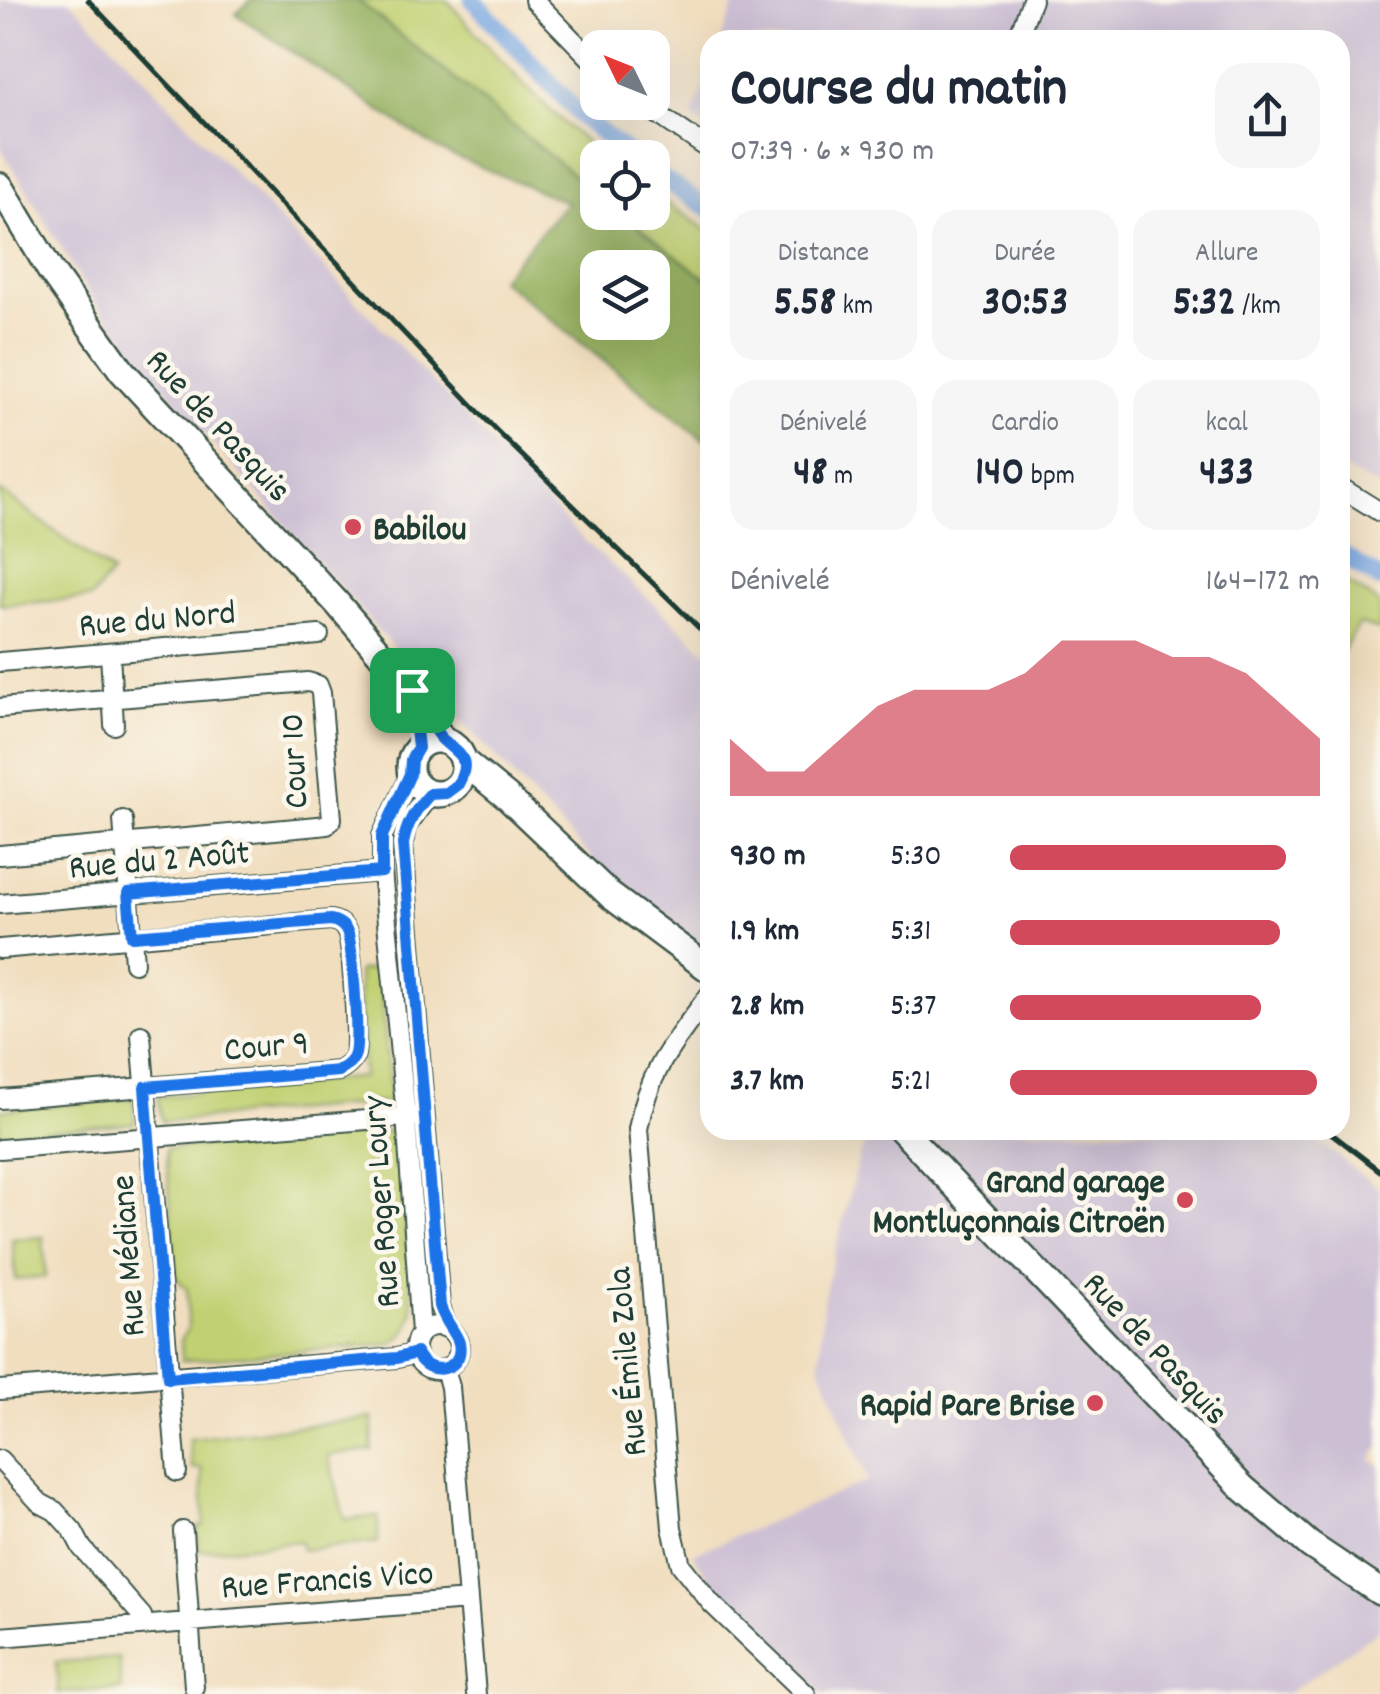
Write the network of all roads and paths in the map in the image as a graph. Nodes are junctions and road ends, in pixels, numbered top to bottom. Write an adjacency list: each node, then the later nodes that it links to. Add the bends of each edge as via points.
1 (534, 0): 4 (street)
2 (1032, 0): 3 (street)
3 (1021, 30)
4 (580, 47)
5 (666, 120): 6 (street)
6 (700, 143)
7 (1, 188): 16 (main road, Rue de Pasquis, via 122,371 412,690)
8 (1350, 493): 9 (street)
9 (1380, 512)
10 (319, 636): 11 (street, Rue du Nord)
11 (110, 653): 12 (street, Rue du Nord); 13 (street)
12 (0, 662)
13 (112, 698): 14 (street, Cour 10); 15 (street); 22 (street, Cour 10, via 308,682 318,685 323,711 332,819 327,825)
14 (0, 708)
15 (114, 725)
16 (431, 744): 17 (main road, via 456,748); 18 (main road, via 411,760)
17 (463, 762): 19 (main road, via 462,777); 20 (main road)
18 (410, 774): 19 (main road, via 414,783); 24 (street, Rue Roger Loury, via 382,836)
19 (441, 791): 20 (main road, via 497,800); 35 (street, Rue Roger Loury, via 406,827 403,844)
20 (527, 816): 30 (main road, via 611,896)
21 (123, 820): 22 (street)
22 (125, 844): 23 (street, Cour 10); 25 (street)
23 (0, 854)
24 (382, 872): 25 (street, Rue du 2 Août); 35 (street, Rue Roger Loury)
25 (128, 893): 26 (street, Rue du 2 Août); 27 (street)
26 (0, 904)
27 (132, 936): 28 (street, Cour 9); 29 (street); 33 (street, Cour 9, via 340,922 347,931 354,996 355,1055 339,1071)
28 (0, 949)
29 (134, 963)
30 (700, 963)
31 (700, 1007): 55 (street, Rue Émile Zola, via 644,1094 638,1129 672,1528 681,1565 711,1603)
32 (141, 1035): 33 (street, Rue Médiane)
33 (145, 1087): 34 (street, Cour 9); 36 (street, Rue Médiane)
34 (0, 1099)
35 (415, 1116): 36 (street); 39 (street, Rue Roger Loury); 40 (street, Rue Roger Loury)
36 (150, 1136): 38 (street); 43 (street, Rue Médiane)
37 (911, 1140): 48 (main road, Rue de Pasquis, via 1242,1488)
38 (0, 1149)
39 (446, 1327): 40 (street, Rue Roger Loury); 42 (street, Rue Roger Loury, via 460,1345)
40 (421, 1332): 41 (street, Rue Roger Loury)
41 (416, 1353): 42 (street, Rue Roger Loury, via 425,1366); 43 (street)
42 (445, 1369): 49 (street, Rue Roger Loury)
43 (168, 1378): 44 (street); 46 (street, Rue Médiane)
44 (0, 1390)
45 (0, 1460): 51 (street, via 73,1531)
46 (177, 1472)
47 (183, 1531): 50 (street)
48 (1380, 1592)
49 (468, 1600): 50 (street, Rue Francis Vico); 54 (street, Rue Roger Loury)
50 (190, 1621): 51 (street, Rue Francis Vico); 53 (street)
51 (144, 1625): 52 (street, Rue Francis Vico)
52 (0, 1638)
53 (194, 1687)
54 (476, 1694)
55 (806, 1694)

